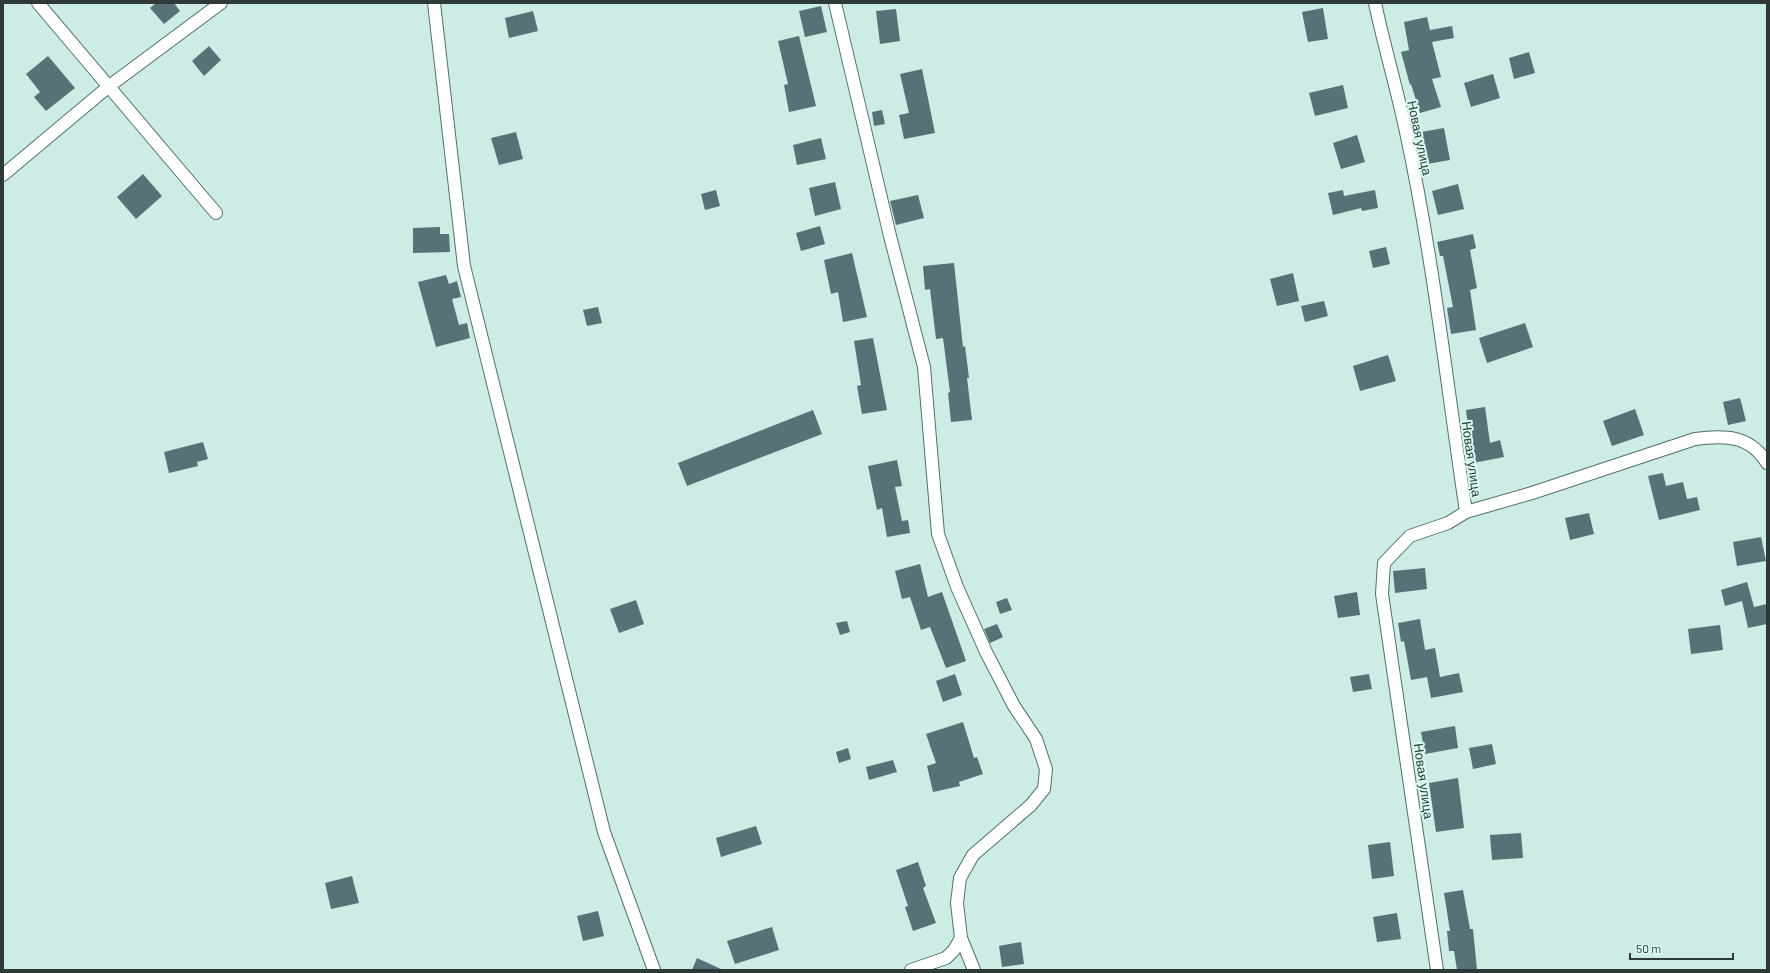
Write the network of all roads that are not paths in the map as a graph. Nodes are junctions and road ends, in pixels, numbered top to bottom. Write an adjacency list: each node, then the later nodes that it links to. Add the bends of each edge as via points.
1 (38, 3): 6 (street)
2 (221, 3): 6 (street)
3 (434, 3): 12 (street, via 464,266 604,832)
4 (835, 3): 11 (street, via 924,367 938,534 957,587 986,652 1014,706 1036,739 1046,769 1044,789 1031,805 973,854 960,878 958,903)
5 (1375, 3): 10 (street, Новая улица, via 1406,132 1423,224)
6 (108, 87): 7 (street); 8 (street)
7 (3, 175)
8 (216, 213)
9 (1767, 463): 10 (street, via 1761,452 1737,439 1718,436 1696,439)
10 (1466, 512): 15 (street, Новая улица, via 1448,523 1410,536 1384,562 1382,594)
11 (961, 938): 13 (street, via 946,958); 14 (street)
12 (654, 970)
13 (911, 970)
14 (974, 970)
15 (1437, 970)

